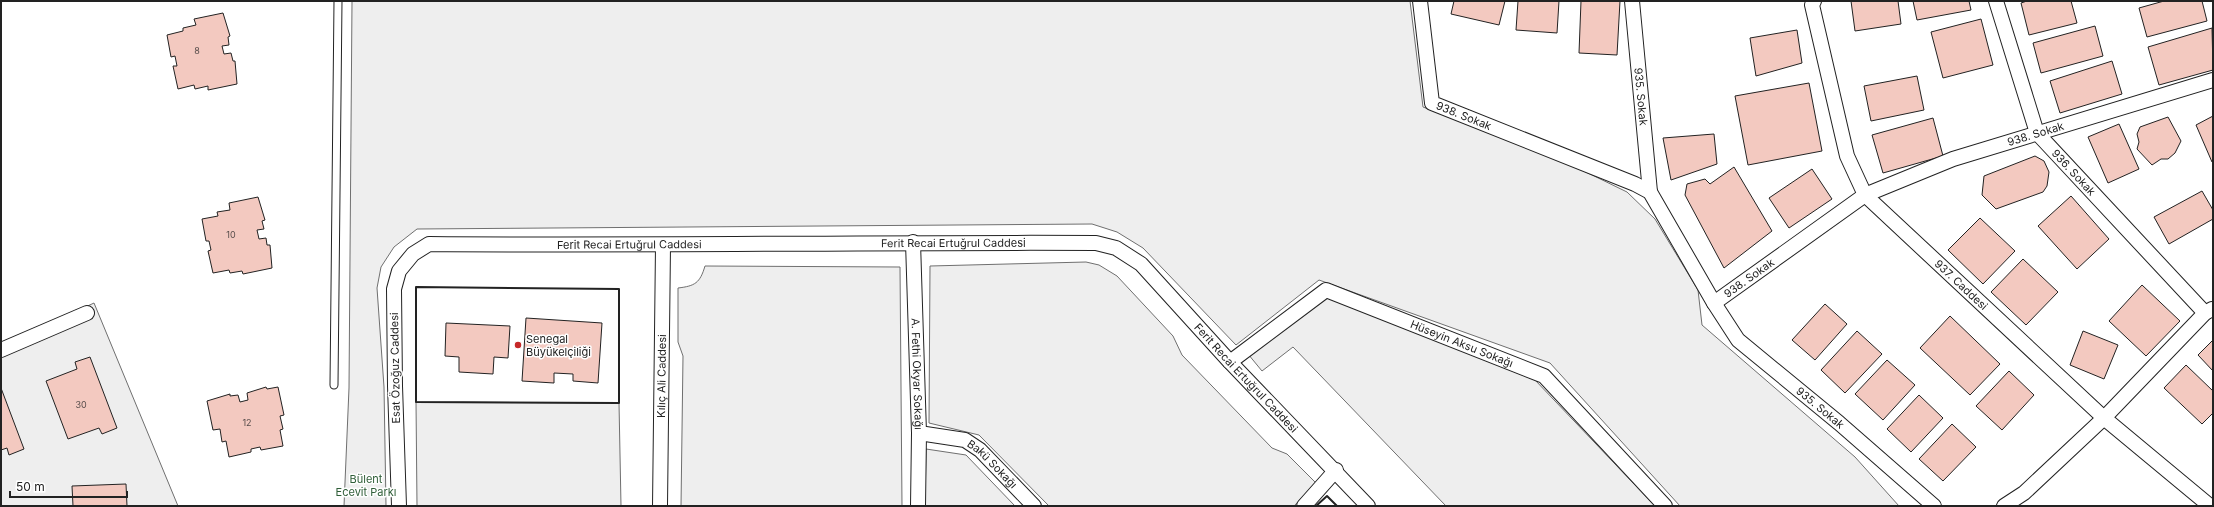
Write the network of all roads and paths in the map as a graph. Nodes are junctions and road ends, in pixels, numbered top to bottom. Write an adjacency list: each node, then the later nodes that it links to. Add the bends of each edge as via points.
1 (338, 1): 18 (lane)
2 (1420, 1): 8 (street, 938. Sokak, via 1432,103)
3 (1632, 1): 8 (street, 935. Sokak)
4 (1814, 1): 9 (street, 937. Caddesi, via 1812,5 1847,156)
5 (1996, 1): 7 (street, 936. Sokak)
6 (2213, 80): 7 (street, 938. Sokak)
7 (2037, 133): 9 (street, 938. Sokak, via 1953,159); 14 (street, 936. Sokak)
8 (1650, 192): 13 (street, 938. Sokak)
9 (1865, 196): 13 (street, 938. Sokak); 19 (street, 937. Caddesi)
10 (914, 242): 12 (street, Ferit Recai Ertuğrul Caddesi); 17 (street, Ferit Recai Ertuğrul Caddesi, via 1096,243 1116,248 1141,264); 20 (street, A. Fethi Okyar Sokağı)
11 (429, 244): 12 (street, Ferit Recai Ertuğrul Caddesi); 22 (street, Esat Özoğuz Caddesi, via 413,254 398,271 394,288)
12 (663, 246): 23 (street, Kılıç Ali Caddesi)
13 (1714, 303): 29 (street, 935. Sokak, via 1738,340)
14 (2209, 311): 19 (street)
15 (87, 313): 16 (street)
16 (1, 350)
17 (1230, 362): 21 (street, Ferit Recai Ertuğrul Caddesi); 28 (street, Hüseyin Aksu Sokağı, via 1326,290 1544,376)
18 (334, 385)
19 (2104, 418): 30 (street, via 2024,493); 31 (street, 937. Caddesi)
20 (919, 433): 24 (street, A. Fethi Okyar Sokağı); 25 (street, Bakü Sokağı, via 965,440 980,450)
21 (1336, 470): 26 (street); 27 (street, Ferit Recai Ertuğrul Caddesi)
22 (399, 506)
23 (660, 506)
24 (918, 506)
25 (1034, 506)
26 (1304, 506)
27 (1368, 506)
28 (1666, 506)
29 (1934, 506)
30 (2004, 506)
31 (2210, 506)

